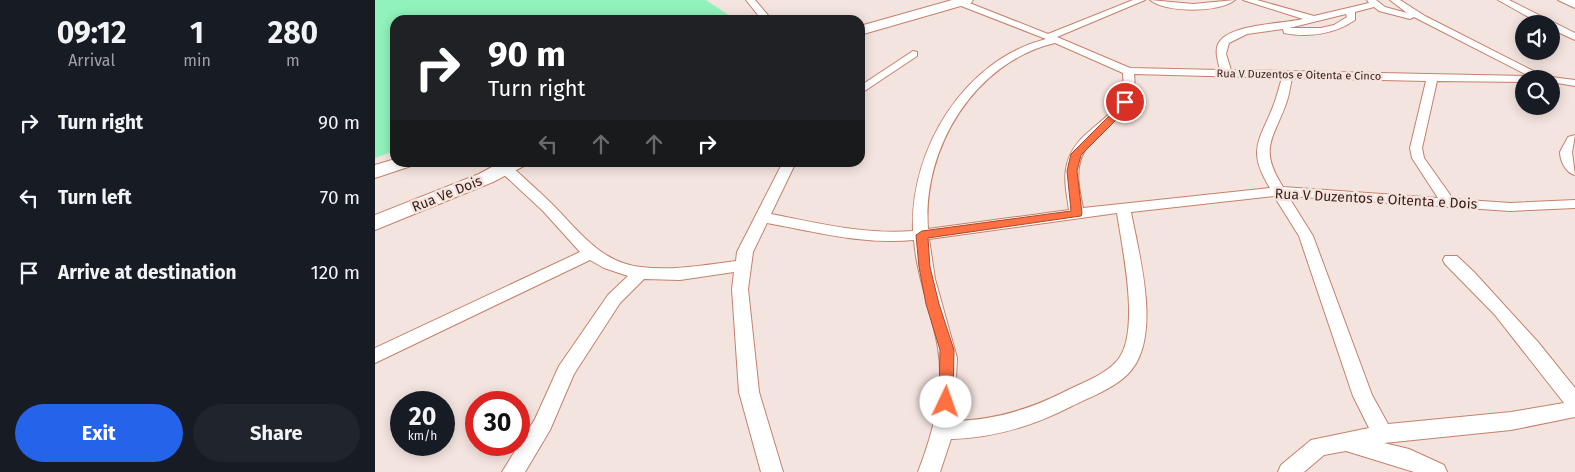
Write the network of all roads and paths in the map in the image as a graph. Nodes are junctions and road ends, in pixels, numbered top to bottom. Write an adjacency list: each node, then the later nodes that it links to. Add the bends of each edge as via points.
1 (750, 0): 14 (street)
2 (930, 0): 16 (main road)
3 (1141, 0): 23 (street)
4 (1154, 0): 5 (street, via 1193,9)
5 (1231, 0)
6 (1247, 0): 18 (street)
7 (1394, 0): 17 (street)
8 (1502, 0): 15 (street)
9 (1565, 0): 12 (main road)
10 (963, 1): 21 (main road); 23 (street, Rua V Duzentos e Oitenta e Cinco)
11 (1372, 2): 13 (street); 17 (street, via 1396,13)
12 (1575, 4)
13 (1350, 10): 18 (street); 19 (street, via 1351,18 1333,29 1301,32)
14 (763, 15)
15 (1532, 15)
16 (865, 17)
17 (1422, 18): 25 (street)
18 (1314, 19): 19 (street)
19 (1273, 29): 27 (street, via 1246,31 1225,42 1221,54)
20 (1560, 29): 22 (street)
21 (865, 30)
22 (1575, 37)
23 (1052, 38): 26 (street, Rua V Duzentos e Oitenta e Cinco); 48 (street, via 998,64 975,84 949,120 935,144 923,179)
24 (913, 54): 33 (street)
25 (1528, 70)
26 (1128, 71): 27 (street, Rua V Duzentos e Oitenta e Cinco); 45 (street, via 1131,82 1125,102 1076,154 1072,171)
27 (1226, 72): 28 (street, Rua V Duzentos e Oitenta e Cinco)
28 (1288, 74): 29 (street, Rua V Duzentos e Oitenta e Cinco); 41 (street, via 1280,104 1264,138 1265,172)
29 (1432, 78): 30 (street, Rua V Duzentos e Oitenta e Cinco); 42 (street, via 1416,148 1418,158)
30 (1515, 79)
31 (1560, 81): 32 (street, Rua V Duzentos e Oitenta e Cinco)
32 (1575, 83)
33 (865, 88)
34 (1575, 139): 39 (street, via 1565,148 1565,158)
35 (390, 167): 40 (main road)
36 (502, 167): 47 (main road, Rua Ve Dois)
37 (509, 167): 49 (street)
38 (787, 167): 46 (street)
39 (1575, 171)
40 (375, 172)
41 (1279, 191): 42 (street, Rua V Duzentos e Oitenta e Dois); 44 (street, Rua V Duzentos e Oitenta e Dois); 57 (street, via 1306,236 1363,396)
42 (1449, 203): 43 (street, Rua V Duzentos e Oitenta e Dois, via 1510,207)
43 (1575, 204)
44 (1123, 209): 45 (street, Rua V Duzentos e Oitenta e Dois); 56 (street, via 1137,306 1131,356 1119,373 1045,412 1013,423 979,430)
45 (1077, 213): 48 (street, Rua V Duzentos e Oitenta e Dois)
46 (762, 217): 48 (street, Rua V Duzentos e Oitenta e Dois, via 862,236); 51 (street, via 745,252)
47 (375, 223)
48 (922, 235): 56 (street, via 933,304 947,350)
49 (589, 254): 52 (street, via 621,269); 53 (street)
50 (1451, 260): 54 (street, via 1477,281 1507,314)
51 (742, 266): 52 (street, via 680,274); 60 (street, via 740,289 749,392)
52 (640, 273): 59 (street, via 614,299 566,371 543,424)
53 (375, 356)
54 (1575, 403)
55 (1575, 409): 57 (street, via 1511,421)
56 (943, 430): 61 (street)
57 (1382, 434): 58 (street)
58 (1347, 442): 62 (street, via 1318,447); 63 (street, via 1409,459)
59 (513, 472)
60 (772, 472)
61 (929, 472)
62 (1289, 472)
63 (1435, 472)

